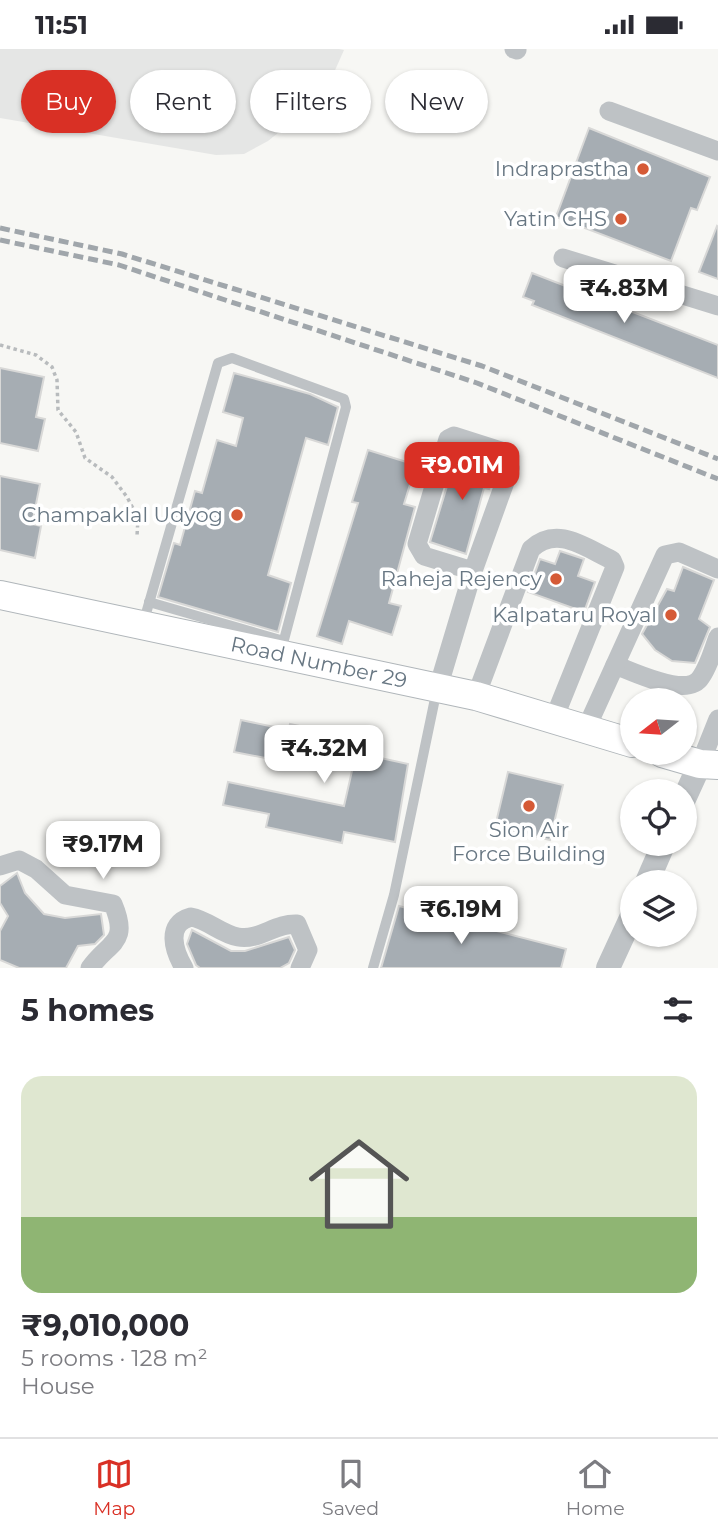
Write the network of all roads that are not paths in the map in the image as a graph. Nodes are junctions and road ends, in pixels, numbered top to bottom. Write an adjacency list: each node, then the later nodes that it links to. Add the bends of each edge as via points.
1 (610, 111): 2 (street)
2 (718, 151)
3 (563, 258): 4 (street)
4 (718, 306)
5 (718, 569): 11 (street, via 679,551 665,555)
6 (473, 572): 6 (street, via 510,468 501,451 454,436 448,439 417,544 424,556); 12 (street)
7 (0, 595): 8 (main road, Road Number 29)
8 (146, 614): 10 (main road, Road Number 29); 10 (lane, via 218,363 232,358 344,399 346,407)
9 (718, 637): 11 (street, via 694,684 678,687)
10 (282, 648): 12 (main road, Road Number 29)
11 (615, 666): 16 (street)
12 (438, 688): 13 (main road, Road Number 29); 25 (lane, via 394,895)
13 (476, 696): 15 (main road, Road Number 29); 15 (street, via 531,549 559,536 612,560 614,567)
14 (718, 719): 18 (street)
15 (553, 721): 16 (main road, Road Number 29)
16 (586, 729): 17 (main road, Road Number 29)
17 (620, 739)
18 (712, 770): 19 (street)
19 (697, 786)
20 (0, 866): 22 (street, via 19,860 65,895 113,904 120,936)
21 (620, 942): 26 (street)
22 (90, 968)
23 (184, 968): 24 (street, via 176,954 174,935 181,921 191,917 238,937 297,924 308,950)
24 (300, 968)
25 (373, 968)
26 (608, 968)

